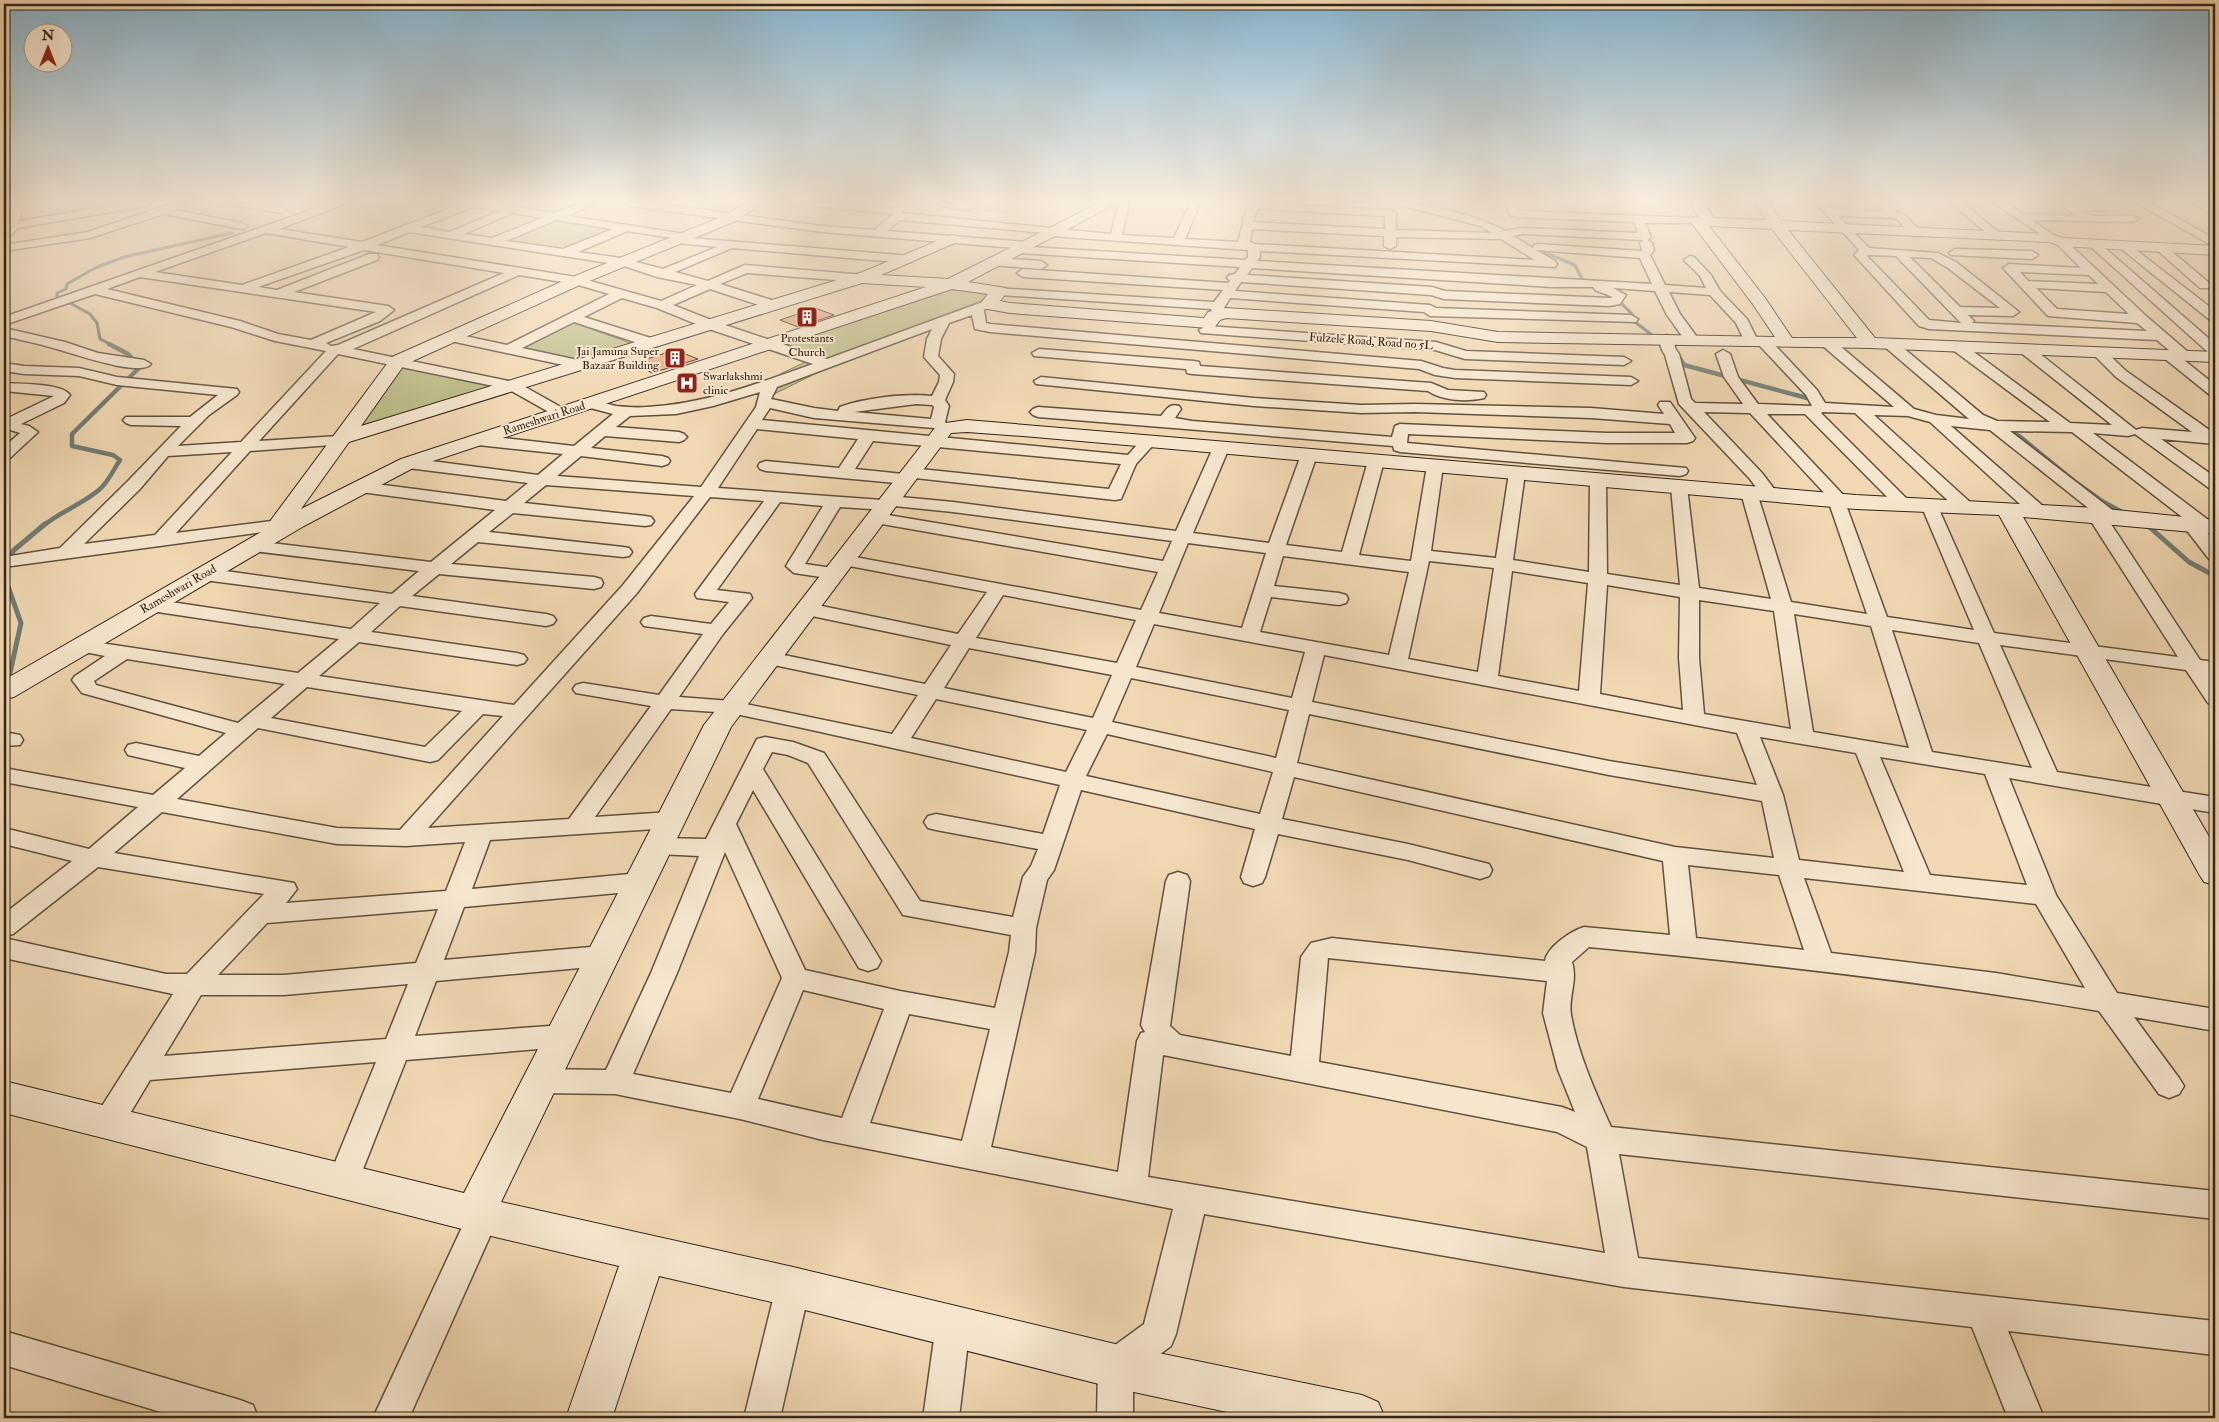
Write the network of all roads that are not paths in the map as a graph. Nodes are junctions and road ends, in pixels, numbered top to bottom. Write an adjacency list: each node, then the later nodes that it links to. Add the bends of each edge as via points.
1 (149, 269): 30 (street)
2 (298, 269): 42 (street)
3 (341, 269): 47 (street)
4 (504, 269): 28 (street)
5 (604, 269): 33 (street)
6 (646, 269): 31 (street)
7 (672, 269): 31 (street)
8 (745, 269): 37 (street)
9 (750, 269): 32 (street)
10 (882, 269): 32 (street)
11 (1068, 269): 39 (street)
12 (1245, 269): 39 (street)
13 (1334, 269): 34 (street, via 1552,283)
14 (1651, 269): 40 (street)
15 (1702, 269): 45 (street, via 1710,279)
16 (1737, 269): 77 (street)
17 (1811, 269): 79 (street)
18 (1875, 269): 66 (street)
19 (1915, 269): 56 (street)
20 (1959, 269): 57 (street)
21 (2006, 269): 36 (street)
22 (2034, 269): 29 (street)
23 (2090, 269): 29 (street)
24 (2123, 269): 89 (street)
25 (2155, 269): 60 (street)
26 (2186, 269): 38 (street)
27 (978, 270): 35 (street, Rameshwari Road); 39 (street)
28 (519, 272): 33 (street); 86 (street)
29 (2093, 272): 43 (street)
30 (138, 273): 41 (street); 42 (street)
31 (661, 274): 37 (street)
32 (861, 278): 35 (street); 53 (street)
33 (576, 281): 46 (street); 71 (street)
34 (1585, 282): 39 (street, via 1620,294 1617,299 1444,296 1417,290); 40 (street)
35 (951, 284): 44 (street); 81 (street, Rameshwari Road)
36 (2024, 284): 43 (street); 48 (street)
37 (710, 285): 52 (street); 53 (street)
38 (2204, 285)
39 (1232, 286): 55 (street); 61 (street, via 1430,309 1430,312)
40 (1660, 288): 45 (street); 73 (street)
41 (91, 289): 64 (street); 80 (street)
42 (242, 289): 47 (street)
43 (2112, 289): 51 (street)
44 (1000, 291): 54 (street); 55 (street)
45 (1714, 292): 74 (street)
46 (621, 293): 52 (street); 59 (street)
47 (279, 294): 80 (street, via 388,310)
48 (2039, 300): 49 (street); 58 (street)
49 (2058, 300)
50 (2106, 302): 51 (street)
51 (2126, 303): 62 (street)
52 (662, 305): 65 (street)
53 (773, 305): 65 (street)
54 (982, 306): 63 (street); 67 (street); 83 (street, via 980,326 990,328)
55 (1222, 309): 67 (street); 72 (street, via 1431,326 1498,337)
56 (1957, 311): 57 (street); 68 (street)
57 (2023, 312): 58 (street)
58 (2053, 313): 62 (street)
59 (572, 317): 76 (street); 88 (street)
60 (2215, 317)
61 (1631, 319)
62 (2141, 319): 70 (street)
63 (944, 320): 98 (street); 131 (street, via 934,339 931,356 947,374)
64 (4, 321)
65 (710, 325): 76 (street); 81 (street)
66 (1929, 325): 68 (street); 84 (street)
67 (1207, 326): 83 (street); 95 (street, Fulzele Road, Road no 5L, via 1436,346 1465,355)
68 (1972, 327): 70 (street); 85 (street)
69 (4, 332): 97 (street)
70 (2162, 336): 93 (street)
71 (451, 337): 88 (street); 96 (street)
72 (1622, 338): 75 (street); 95 (street, via 1626,348)
73 (1692, 340): 74 (street); 75 (street)
74 (1757, 341): 77 (street); 116 (street, via 1812,394)
75 (1663, 342): 113 (street, via 1672,354 1684,400)
76 (652, 343): 99 (street)
77 (1787, 343): 78 (street)
78 (1828, 343): 79 (street); 118 (street)
79 (1870, 343): 82 (street)
80 (313, 344): 86 (street)
81 (770, 344): 98 (street); 111 (street, Rameshwari Road)
82 (1890, 344): 84 (street); 130 (street, via 1978,418)
83 (1201, 346): 95 (street, via 1421,365 1455,374 1633,388); 101 (street)
84 (1952, 346): 85 (street); 132 (street)
85 (1994, 348): 87 (street)
86 (337, 349): 96 (street); 142 (street)
87 (2025, 349): 90 (street); 134 (street)
88 (508, 350): 99 (street)
89 (2215, 351)
90 (2098, 352): 93 (street); 139 (street, via 2121,374)
91 (1039, 353): 101 (street)
92 (1723, 354): 115 (street, via 1731,378)
93 (2177, 356): 94 (street); 107 (street)
94 (2215, 357)
95 (1624, 360)
96 (398, 361): 105 (street); 137 (street)
97 (137, 363)
98 (827, 364): 103 (street)
99 (582, 365): 105 (street)
100 (4, 367): 127 (street, via 79,372 126,381 232,392)
101 (1193, 368): 108 (street); 112 (street, via 1432,387 1447,394)
102 (1041, 381): 108 (street)
103 (771, 383): 110 (street); 119 (street, via 676,410)
104 (4, 386): 106 (street)
105 (513, 386): 121 (street); 137 (street)
106 (20, 388): 109 (street); 128 (street, via 63,395 59,400)
107 (2215, 392)
108 (1181, 395): 114 (street, via 1361,409); 126 (street)
109 (4, 396)
110 (763, 402): 122 (street); 129 (street)
111 (588, 404): 119 (street); 121 (street, Rameshwari Road)
112 (1665, 405): 113 (street); 125 (street)
113 (1691, 407): 115 (street); 163 (street)
114 (1400, 408): 125 (street, via 1591,413); 141 (street)
115 (1754, 409): 116 (street); 167 (street)
116 (1814, 409): 117 (street); 169 (street)
117 (1860, 410): 118 (street); 172 (street)
118 (1906, 410): 123 (street)
119 (625, 412): 133 (street)
120 (1038, 412): 126 (street)
121 (561, 413): 138 (street, Rameshwari Road)
122 (823, 413): 131 (street); 131 (street, via 838,413 865,403 914,399)
123 (1935, 419): 130 (street); 174 (street)
124 (132, 420): 127 (street)
125 (1676, 420): 141 (street, via 1687,438)
126 (1165, 421): 141 (street)
127 (194, 422): 144 (street)
128 (8, 424): 146 (street, via 30,432)
129 (752, 424): 135 (street); 161 (street)
130 (2002, 426): 132 (street); 175 (street); 176 (street, via 2112,504)
131 (938, 427): 135 (street); 140 (street, via 1023,430); 148 (street); 164 (street)
132 (2070, 427): 134 (street); 178 (street)
133 (603, 431): 136 (street); 145 (street)
134 (2135, 432): 139 (street); 159 (street)
135 (868, 436): 154 (street)
136 (679, 437)
137 (341, 439): 142 (street); 180 (street)
138 (478, 440): 145 (street); 151 (street, Rameshwari Road)
139 (2214, 440)
140 (1148, 442): 143 (street); 148 (street)
141 (1400, 445): 150 (street); 153 (street); 156 (street)
142 (244, 447): 144 (street); 183 (street)
143 (1221, 448): 147 (street); 182 (street)
144 (164, 452): 186 (street)
145 (577, 452): 149 (street); 157 (street)
146 (4, 455)
147 (1309, 455): 150 (street); 185 (street)
148 (1131, 460): 165 (street)
149 (662, 461)
150 (1376, 461): 189 (street)
151 (408, 463): 157 (street); 160 (street, Rameshwari Road)
152 (766, 466): 154 (street)
153 (1434, 466): 155 (street); 191 (street)
154 (844, 473): 164 (street)
155 (1517, 473): 158 (street); 192 (street)
156 (1679, 479): 158 (street); 162 (street); 201 (street)
157 (543, 480): 161 (street); 171 (street)
158 (1598, 480): 197 (street)
159 (2215, 484)
160 (361, 487): 171 (street); 180 (street, Rameshwari Road)
161 (706, 493): 166 (street); 237 (street, via 630,589)
162 (1749, 493): 163 (street); 205 (street)
163 (1770, 494): 167 (street)
164 (894, 495): 165 (street); 168 (street); 179 (street, via 953,507); 193 (street); 195 (street)
165 (1115, 495): 179 (street)
166 (775, 498): 168 (street); 211 (street, via 704,594 742,598)
167 (1839, 500): 169 (street); 209 (street)
168 (834, 502): 193 (street, via 795,566 800,569)
169 (1904, 504): 170 (street)
170 (1928, 506): 172 (street); 214 (street)
171 (509, 507): 177 (street); 181 (street)
172 (1965, 507): 173 (street)
173 (2007, 509): 174 (street); 218 (street)
174 (2038, 511): 175 (street)
175 (2103, 515): 176 (street); 223 (street)
176 (2140, 519): 178 (street)
177 (645, 521)
178 (2204, 526): 188 (street)
179 (1101, 527): 182 (street)
180 (279, 528): 183 (street); 184 (street, Rameshwari Road)
181 (473, 536): 187 (street); 194 (street)
182 (1183, 537): 185 (street); 195 (street)
183 (161, 539): 186 (street)
184 (253, 546): 194 (street); 196 (street, Rameshwari Road)
185 (1276, 549): 189 (street); 200 (street)
186 (66, 552): 190 (street)
187 (623, 552)
188 (2215, 555)
189 (1349, 559): 191 (street)
190 (9, 561)
191 (1420, 562): 192 (street); 222 (street)
192 (1504, 564): 197 (street); 227 (street)
193 (839, 567): 199 (street); 206 (street)
194 (436, 568): 198 (street); 203 (street)
195 (1170, 568): 207 (street)
196 (204, 574): 203 (street); 204 (street, Rameshwari Road)
197 (1598, 578): 201 (street); 231 (street)
198 (594, 583)
199 (998, 589): 207 (street); 215 (street)
200 (1263, 590): 202 (street); 213 (street)
201 (1690, 592): 205 (street); 238 (street)
202 (1339, 599)
203 (396, 600): 208 (street); 212 (street)
204 (151, 605): 212 (street); 216 (street, Rameshwari Road)
205 (1783, 607): 209 (street); 242 (street)
206 (807, 609): 215 (street); 220 (street)
207 (1148, 617): 213 (street); 225 (street)
208 (546, 620)
209 (1879, 621): 214 (street); 246 (street)
210 (651, 622): 211 (street)
211 (716, 630): 233 (street)
212 (354, 636): 221 (street); 226 (street)
213 (1249, 636): 217 (street)
214 (1986, 638): 218 (street); 252 (street)
215 (961, 642): 225 (street); 230 (street)
216 (81, 646): 219 (street); 229 (street, Rameshwari Road)
217 (1316, 648): 222 (street); 234 (street)
218 (2088, 651): 223 (street); 255 (street)
219 (123, 653): 226 (street); 239 (street, via 82,680 89,689)
220 (769, 658): 230 (street); 236 (street)
221 (517, 659)
222 (1396, 663): 227 (street)
223 (2194, 666): 224 (street); 232 (street)
224 (2215, 668)
225 (1125, 671): 234 (street); 240 (street)
226 (303, 680): 235 (street); 239 (street)
227 (1487, 680): 231 (street)
228 (583, 689): 233 (street)
229 (4, 691)
230 (930, 691): 240 (street); 243 (street)
231 (1589, 698): 238 (street)
232 (2215, 699)
233 (665, 702): 236 (street); 262 (street)
234 (1302, 706): 248 (street); 254 (street, via 1609,768)
235 (478, 707): 237 (street); 239 (street, via 430,755)
236 (731, 707): 243 (street); 258 (street, via 718,725)
237 (520, 712): 265 (street)
238 (1694, 718): 241 (street)
239 (248, 726): 247 (street)
240 (1100, 726): 248 (street); 253 (street)
241 (1746, 728): 242 (street); 254 (street)
242 (1803, 737): 244 (street)
243 (898, 740): 253 (street)
244 (1865, 748): 246 (street); 277 (street)
245 (136, 750): 247 (street)
246 (1923, 758): 250 (street)
247 (202, 764): 256 (street)
248 (1285, 768): 261 (street); 269 (street)
249 (752, 769): 260 (street); 282 (street, via 765,744 816,758 912,909); 286 (street)
250 (1994, 769): 252 (street); 278 (street)
251 (4, 775): 256 (street)
252 (2048, 778): 255 (street)
253 (1073, 780): 261 (street); 266 (street)
254 (1772, 795): 271 (street)
255 (2170, 797): 257 (street); 273 (street)
256 (158, 804): 265 (street, via 337,836); 270 (street)
257 (2215, 805)
258 (670, 820): 262 (street); 267 (street)
259 (936, 822): 266 (street)
260 (724, 824): 268 (street); 290 (street)
261 (1268, 824): 272 (street); 274 (street)
262 (576, 827): 263 (street)
263 (481, 833): 265 (street); 279 (street)
264 (4, 836): 270 (street)
265 (406, 838)
266 (1052, 844): 282 (street, via 1042,870 1035,877)
267 (658, 846): 268 (street); 275 (street)
268 (714, 848): 302 (street, via 664,973)
269 (1674, 855): 271 (street); 283 (street)
270 (94, 858): 280 (street, via 285,888); 281 (street)
271 (1788, 866): 277 (street); 287 (street)
272 (1480, 870)
273 (2215, 874)
274 (1253, 877)
275 (640, 882): 279 (street); 285 (street)
276 (1178, 882): 297 (street, via 1156,1025 1160,1034)
277 (1920, 882): 278 (street)
278 (2044, 896): 293 (street)
279 (455, 899): 280 (street); 288 (street)
280 (260, 914): 291 (street)
281 (4, 927)
282 (1022, 928): 295 (street, via 1022,952)
283 (1684, 946): 287 (street); 289 (street, via 1584,937 1558,959)
284 (4, 948): 291 (street, via 166,984)
285 (602, 956): 288 (street); 296 (street)
286 (868, 961)
287 (1820, 962): 293 (street, via 1996,983)
288 (426, 973): 291 (street, via 284,985); 298 (street)
289 (1562, 973): 300 (street, via 1332,948 1320,950 1314,957); 308 (street, via 1557,1013 1572,1070)
290 (795, 978): 292 (street); 305 (street)
291 (193, 985): 299 (street)
292 (900, 1002): 295 (street); 307 (street)
293 (2108, 1002): 294 (street); 303 (street)
294 (2215, 1020)
295 (1004, 1022): 309 (street)
296 (563, 1036): 298 (street); 301 (street)
297 (1173, 1046): 300 (street); 311 (street, via 1151,1041)
298 (395, 1050): 299 (street); 310 (street)
299 (142, 1069): 306 (street)
300 (1304, 1071): 308 (street, via 1562,1120)
301 (540, 1081): 302 (street); 314 (street)
302 (615, 1082): 305 (street)
303 (2169, 1086)
304 (4, 1097): 306 (street)
305 (740, 1107): 307 (street)
306 (108, 1123): 310 (street)
307 (852, 1132): 309 (street)
308 (1601, 1140): 313 (street); 316 (street)
309 (973, 1156): 311 (street)
310 (343, 1182): 314 (street)
311 (1131, 1188): 312 (street)
312 (1192, 1198): 316 (street); 322 (street, via 1159,1334)
313 (2215, 1205)
314 (478, 1215): 315 (street); 325 (street)
315 (645, 1253): 317 (street); 326 (street)
316 (1624, 1272): 318 (street)
317 (793, 1286): 319 (street); 327 (street)
318 (1983, 1312): 320 (street); 331 (street)
319 (952, 1325): 322 (street); 328 (street)
320 (2215, 1338)
321 (4, 1348): 324 (street)
322 (1115, 1366): 323 (street); 329 (street)
323 (1301, 1411): 330 (street)
324 (240, 1418)
325 (391, 1418)
326 (589, 1418)
327 (762, 1418)
328 (942, 1418)
329 (1116, 1418)
330 (1362, 1418)
331 (2026, 1418)

